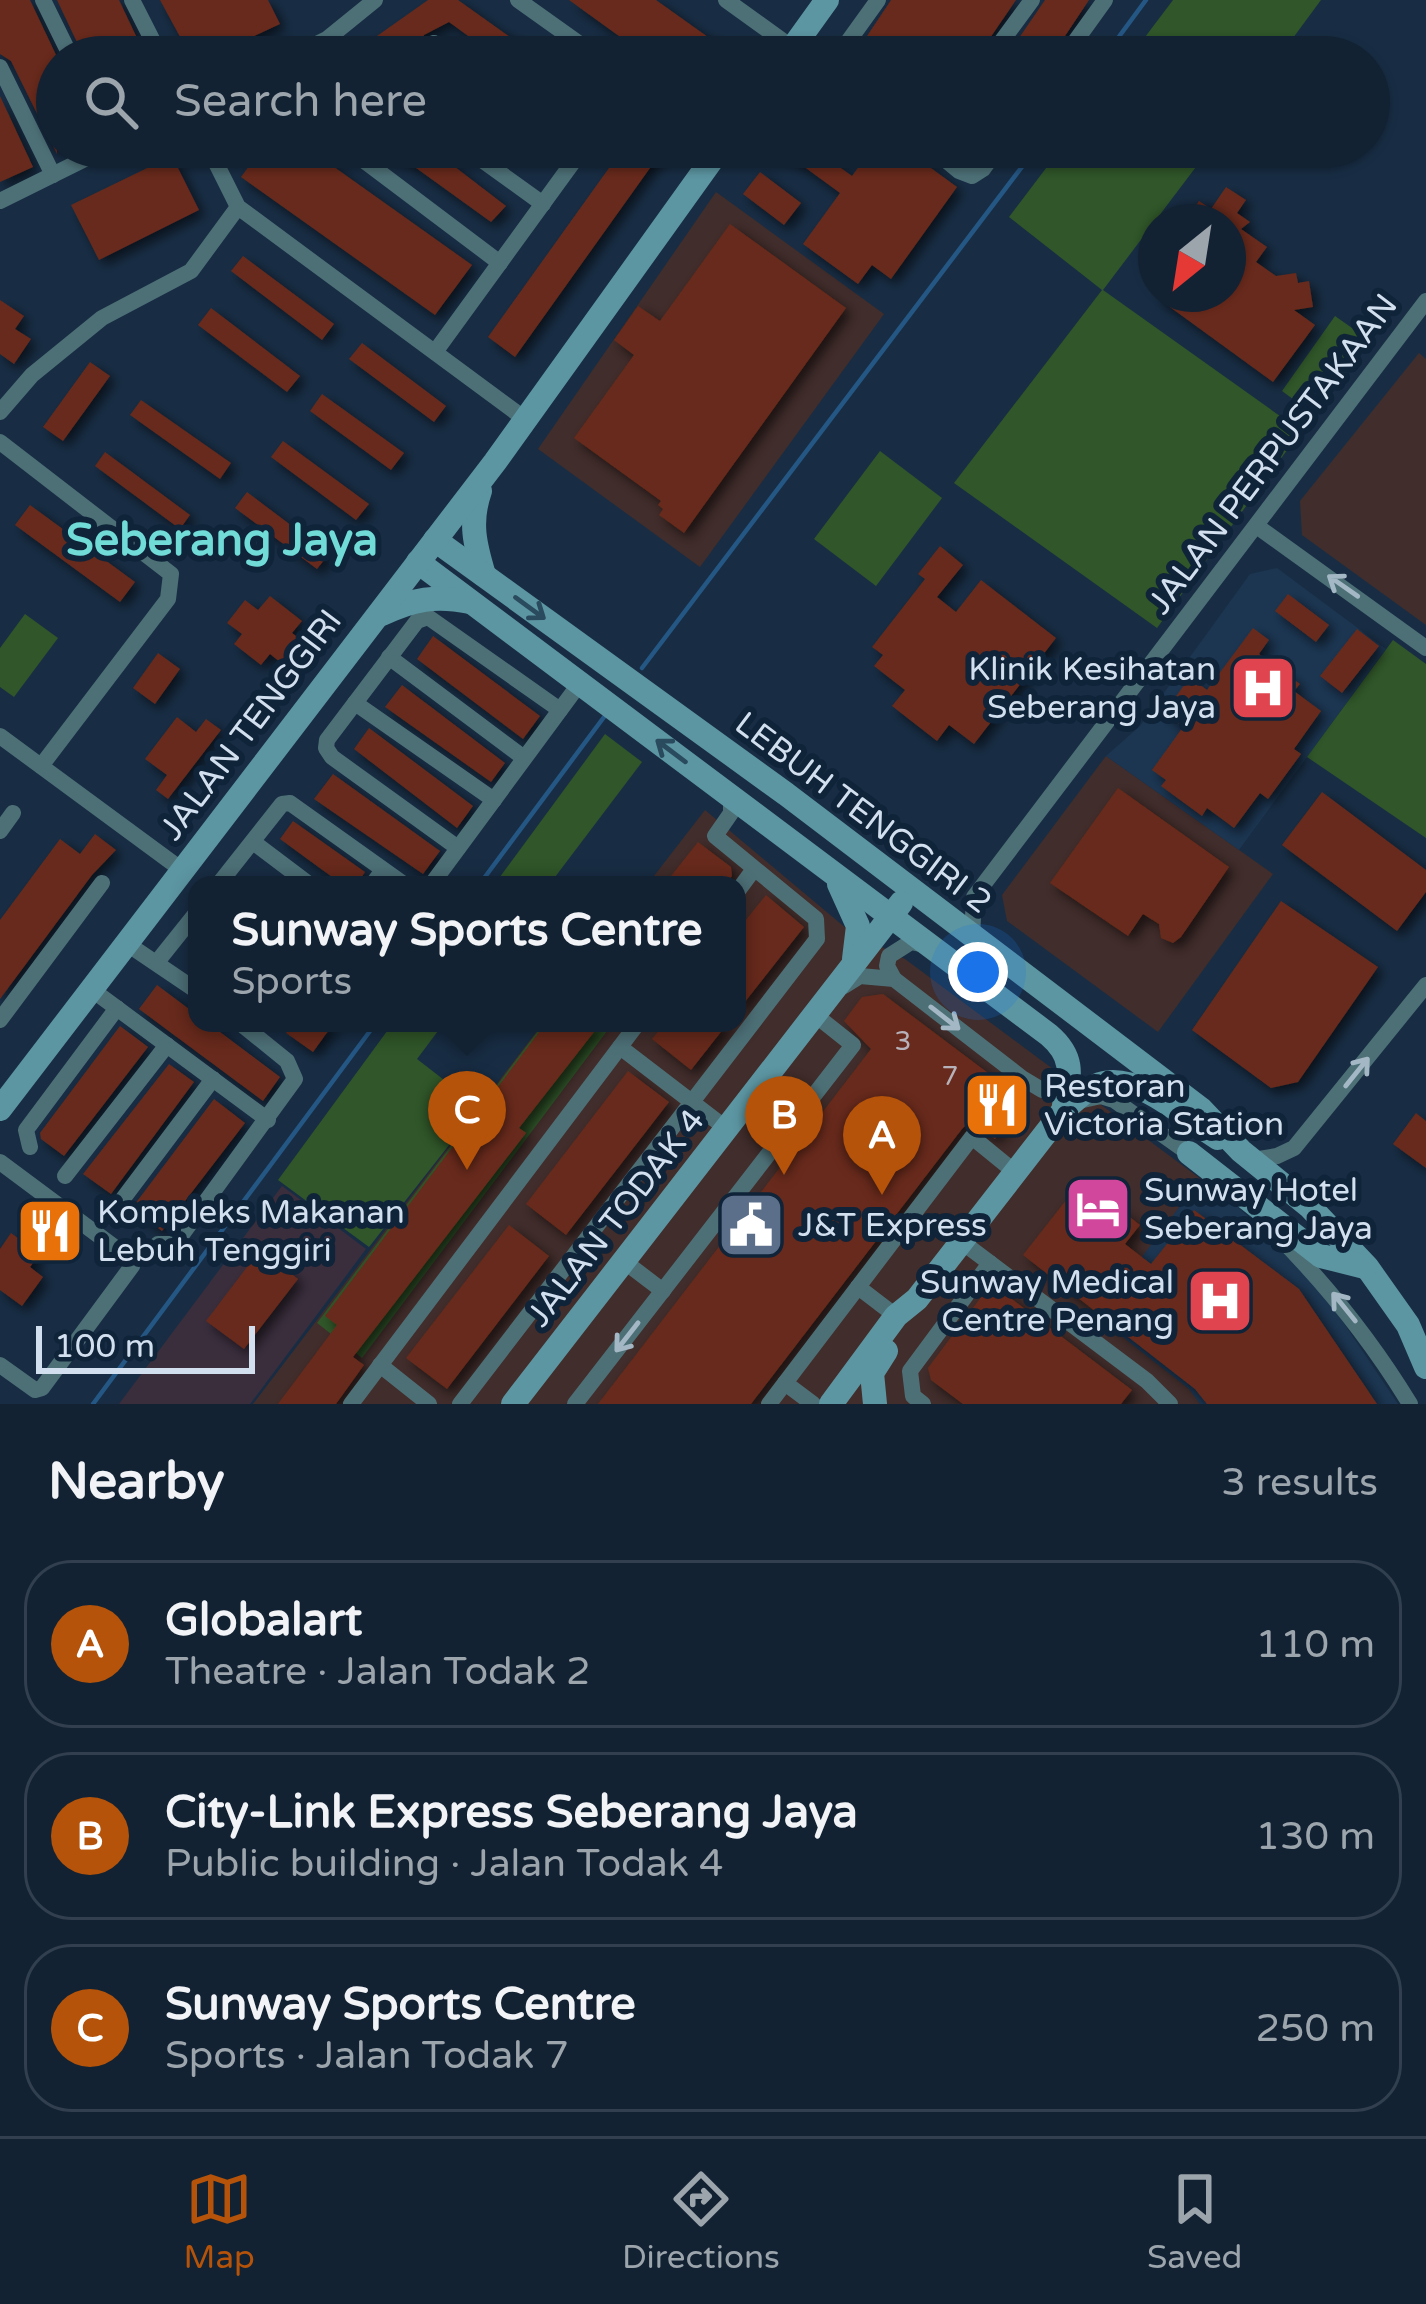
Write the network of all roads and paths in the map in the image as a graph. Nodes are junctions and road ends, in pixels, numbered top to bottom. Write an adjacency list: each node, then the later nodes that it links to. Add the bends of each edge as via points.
1 (43, 0): 10 (street)
2 (131, 0): 11 (street)
3 (375, 0): 12 (street)
4 (518, 0): 13 (street)
5 (726, 0): 14 (street)
6 (827, 0): 15 (street)
7 (878, 0): 16 (street)
8 (1032, 0): 17 (street)
9 (1105, 0): 18 (street)
10 (61, 36)
11 (150, 36)
12 (330, 36)
13 (569, 36)
14 (772, 36)
15 (806, 36)
16 (851, 36)
17 (1005, 36)
18 (1079, 36)
19 (0, 68): 20 (street)
20 (36, 142)
21 (49, 168): 30 (street)
22 (66, 168): 30 (street)
23 (218, 168): 33 (street)
24 (374, 168): 34 (street)
25 (493, 168): 32 (street)
26 (569, 168): 32 (street)
27 (706, 168): 38 (street, JALAN TENGGIRI)
28 (954, 168): 29 (street, via 972,176)
29 (984, 168)
30 (52, 175): 31 (street)
31 (0, 201)
32 (543, 204): 34 (street)
33 (238, 208): 36 (street); 37 (street, via 191,271 102,318)
34 (500, 263): 36 (street)
35 (1426, 302): 41 (street, JALAN PERPUSTAKAAN)
36 (435, 352): 38 (street)
37 (0, 412)
38 (525, 419): 40 (street, JALAN TENGGIRI)
39 (0, 442): 54 (street, via 173,582)
40 (495, 462): 42 (street, JALAN TENGGIRI); 44 (street, via 472,517)
41 (1258, 527): 47 (street, one-way to 41); 73 (street, JALAN PERPUSTAKAAN)
42 (435, 540): 43 (street, JALAN TENGGIRI); 44 (street, LEBUH TENGGIRI 2)
43 (418, 562): 45 (street, LEBUH TENGGIRI 2); 46 (street, JALAN TENGGIRI)
44 (476, 569): 45 (street, via 460,580); 56 (street, LEBUH TENGGIRI 2, one-way to 56)
45 (472, 602): 46 (street, via 427,598); 49 (street, LEBUH TENGGIRI 2)
46 (376, 616): 63 (street, JALAN TENGGIRI)
47 (1426, 648)
48 (389, 657): 50 (street); 51 (street, via 428,616); 53 (street)
49 (580, 683): 51 (street); 55 (street, LEBUH TENGGIRI 2, one-way to 49)
50 (355, 703): 57 (street); 61 (street, via 327,740 332,757)
51 (560, 710): 53 (street)
52 (0, 736): 54 (street)
53 (524, 758): 57 (street)
54 (40, 766): 63 (street)
55 (717, 786): 62 (street, via 731,813 715,836); 64 (street, LEBUH TENGGIRI 2)
56 (786, 794): 71 (street, LEBUH TENGGIRI 2); 72 (street, via 853,858 866,880)
57 (494, 800): 61 (street)
58 (13, 813): 59 (street)
59 (0, 831)
60 (253, 842): 65 (street); 66 (street); 67 (street, via 282,804 298,807)
61 (458, 848): 68 (street)
62 (754, 869): 69 (street); 95 (street, via 816,919 817,939)
63 (182, 870): 78 (street, JALAN TENGGIRI)
64 (832, 872): 72 (street, LEBUH TENGGIRI 2); 81 (street, via 855,912)
65 (225, 876)
66 (291, 876)
67 (376, 876)
68 (438, 876)
69 (746, 880)
70 (102, 883): 88 (street)
71 (910, 890): 74 (street, LEBUH TENGGIRI 2); 75 (street, JALAN TODAK 4)
72 (862, 895): 75 (street, LEBUH TENGGIRI 2)
73 (974, 897): 74 (street); 77 (street)
74 (941, 914): 77 (street, LEBUH TENGGIRI 2)
75 (891, 915): 79 (street, LEBUH TENGGIRI 2); 81 (street, JALAN TODAK 4)
76 (188, 923): 80 (street)
77 (972, 937): 101 (street, LEBUH TENGGIRI 2, via 1201,1108)
78 (126, 943): 80 (street); 85 (street, JALAN TENGGIRI)
79 (932, 947): 82 (street, via 897,947 887,966); 94 (street, LEBUH TENGGIRI 2, via 1064,1047)
80 (157, 962): 83 (street)
81 (853, 963): 87 (street, JALAN TODAK 4)
82 (894, 979): 87 (street, via 860,976); 94 (street, one-way to 94, via 1022,1078)
83 (188, 984)
84 (1426, 985): 101 (street, one-way to 84, via 1294,1148)
85 (91, 989): 86 (street); 96 (street, JALAN TENGGIRI)
86 (117, 1008): 91 (street); 99 (street, via 26,1130)
87 (814, 1014): 98 (street, JALAN TODAK 4); 113 (street, via 853,1045)
88 (0, 1020)
89 (267, 1032): 97 (street, via 295,1079)
90 (631, 1032): 92 (street)
91 (167, 1045): 93 (street); 104 (street)
92 (620, 1047): 95 (street); 118 (street)
93 (213, 1079): 97 (street); 105 (street)
94 (1067, 1102): 100 (street, via 1114,1100); 101 (street, LEBUH TENGGIRI 2, via 1103,1083 1126,1083); 103 (street)
95 (692, 1103): 98 (street); 123 (street)
96 (0, 1109)
97 (268, 1120): 108 (street, via 175,1244)
98 (727, 1129): 109 (street, JALAN TODAK 4)
99 (30, 1148)
100 (1190, 1153): 106 (street)
101 (1247, 1156): 111 (street, LEBUH TENGGIRI 2)
102 (0, 1162): 117 (street, via 132,1266 41,1388)
103 (1015, 1172): 107 (street); 112 (street, via 972,1137)
104 (65, 1176)
105 (113, 1212)
106 (1261, 1214): 111 (street, via 1321,1256); 132 (street, one-way to 106, via 1359,1325)
107 (962, 1241): 110 (street); 114 (street)
108 (158, 1244)
109 (626, 1262): 113 (street); 124 (street, JALAN TODAK 4)
110 (990, 1264): 130 (street, via 910,1371 913,1396); 131 (street)
111 (1367, 1267): 116 (street, LEBUH TENGGIRI 2)
112 (858, 1287): 115 (street); 120 (street)
113 (663, 1291): 125 (street, one-way to 125)
114 (917, 1299): 115 (street); 129 (street, via 872,1373)
115 (896, 1316): 128 (street)
116 (1417, 1334): 119 (street, LEBUH TENGGIRI 2)
117 (0, 1365)
118 (380, 1365): 121 (street); 122 (street)
119 (1426, 1367)
120 (785, 1383): 126 (street); 127 (street)
121 (351, 1404)
122 (429, 1404)
123 (460, 1404)
124 (513, 1404)
125 (575, 1404)
126 (769, 1404)
127 (813, 1404)
128 (831, 1404)
129 (874, 1404)
130 (923, 1404)
131 (1170, 1404)
132 (1410, 1404)

